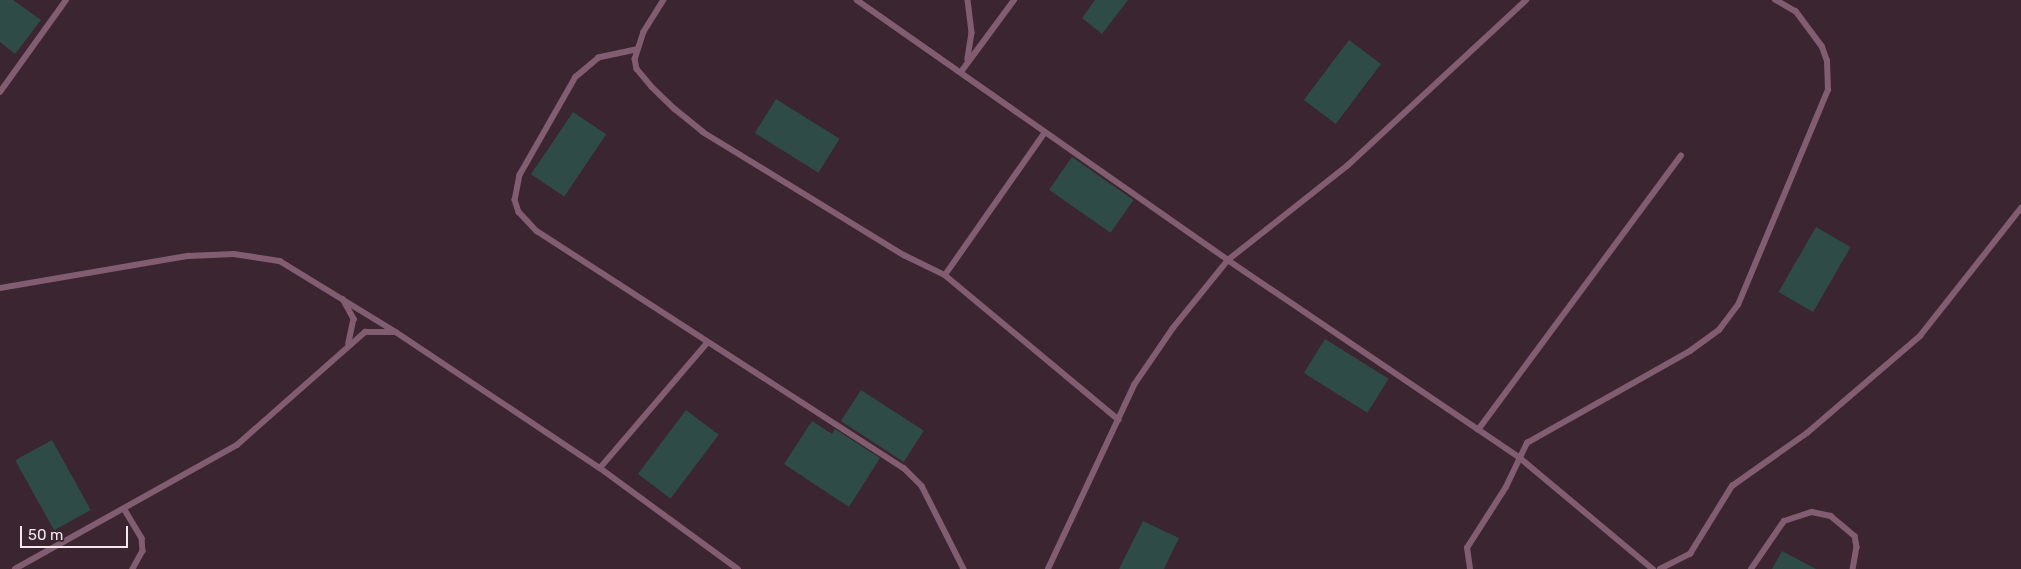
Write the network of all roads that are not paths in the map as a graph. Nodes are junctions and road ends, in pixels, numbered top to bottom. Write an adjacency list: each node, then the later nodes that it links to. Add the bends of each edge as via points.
1 (66, 0): 10 (lane)
2 (664, 0): 8 (lane)
3 (857, 0): 9 (lane)
4 (968, 0): 9 (lane, via 971,48)
5 (1014, 0): 9 (lane)
6 (1526, 0): 14 (lane, via 1347,166)
7 (1774, 0): 23 (lane, via 1796,12 1822,47 1827,61 1828,90 1738,305 1719,330 1690,352 1532,439)
8 (636, 50): 15 (lane, via 637,69 652,88 703,132 904,255); 20 (lane, via 599,58 582,68 520,175 516,206 537,231)
9 (961, 72): 11 (lane)
10 (0, 92)
11 (1045, 132): 14 (lane); 15 (lane)
12 (1682, 156): 22 (lane)
13 (2021, 208): 33 (lane, via 1920,336 1807,433 1732,486 1690,554)
14 (1228, 260): 21 (lane, via 1151,357 1134,385); 22 (lane)
15 (944, 275): 21 (lane)
16 (0, 288): 17 (lane, via 188,256 234,254 280,261)
17 (342, 298): 18 (lane); 19 (lane, via 354,319)
18 (396, 332): 19 (lane, via 365,332); 24 (lane)
19 (349, 343): 25 (lane, via 237,445)
20 (708, 343): 24 (lane); 29 (lane, via 787,390 904,468 922,486)
21 (1120, 420): 30 (lane)
22 (1478, 430): 23 (lane)
23 (1519, 457): 31 (lane, via 1506,487 1468,548); 32 (lane)
24 (600, 468): 28 (lane)
25 (125, 510): 26 (lane); 27 (lane, via 142,538 143,551)
26 (15, 569)
27 (133, 569)
28 (738, 569)
29 (964, 569)
30 (1048, 569)
31 (1470, 569)
32 (1653, 569)
33 (1660, 569)
34 (1751, 569): 35 (lane, via 1784,521 1812,512 1831,516 1855,536 1858,547)
35 (1853, 569)

